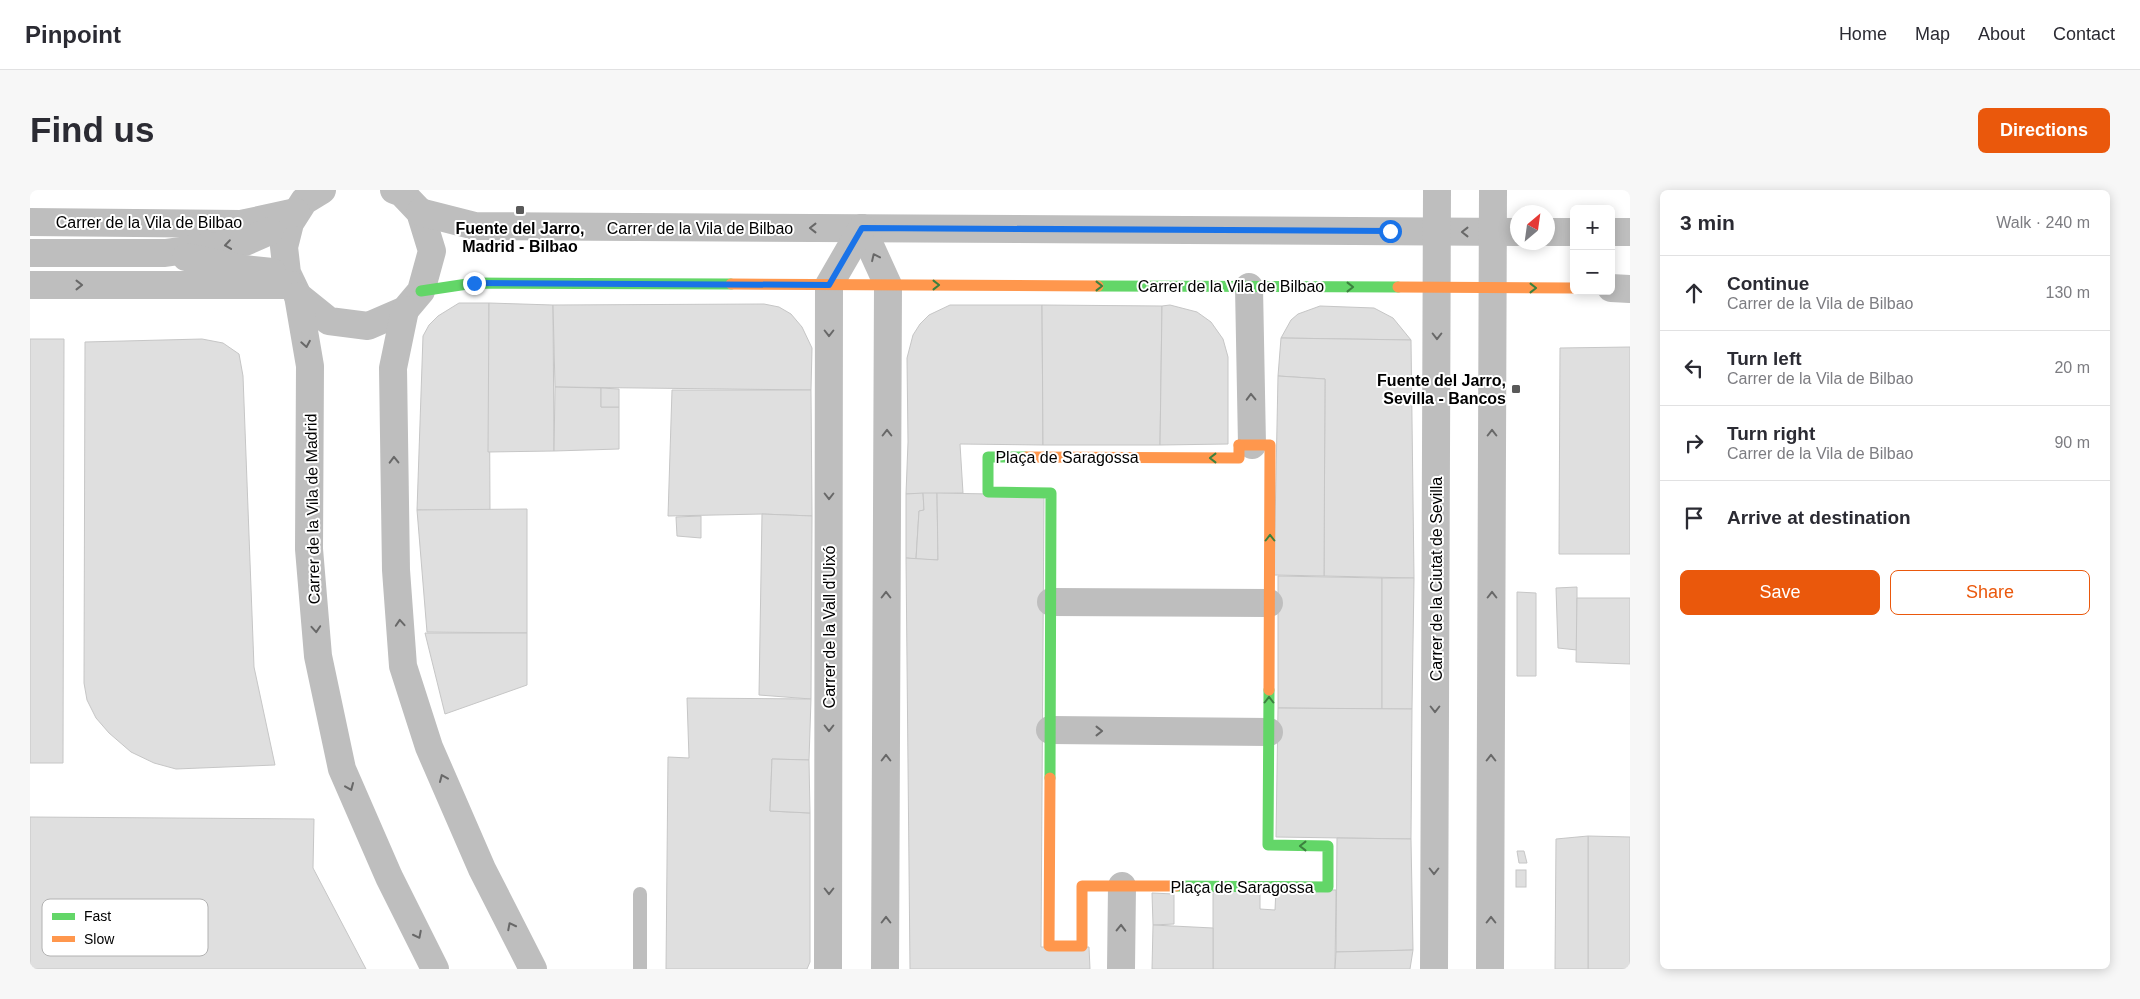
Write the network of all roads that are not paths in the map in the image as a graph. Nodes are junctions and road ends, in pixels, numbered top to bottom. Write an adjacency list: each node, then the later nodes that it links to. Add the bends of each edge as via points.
1 (1437, 190): 7 (street, Carrer de la Ciutat de Sevilla)
2 (1493, 190): 8 (street)
3 (404, 196): 6 (street, Carrer de la Vila de Bilbao, one-way to 3, via 476,226); 25 (street, via 432,251)
4 (304, 203): 5 (street, Carrer de la Vila de Bilbao, via 241,224); 14 (street, one-way to 14, via 245,242); 16 (street, Carrer de la Vila de Madrid, via 284,247)
5 (30, 222)
6 (862, 228): 7 (street, Carrer de la Vila de Bilbao); 17 (street); 18 (street, one-way to 6)
7 (1437, 232): 8 (street, Carrer de la Vila de Bilbao, one-way to 7); 20 (street, Carrer de la Ciutat de Sevilla)
8 (1505, 232): 21 (street)
9 (1555, 232): 10 (street)
10 (1570, 232)
11 (1615, 232): 12 (street)
12 (1630, 232)
13 (30, 253): 14 (street)
14 (165, 253): 16 (street, via 244,269)
15 (30, 285): 16 (street, one-way to 16)
16 (292, 285): 25 (street, via 329,321 368,326); 33 (street, Carrer de la Vila de Madrid, one-way to 33, via 310,366 310,549 318,656 342,769 389,877)
17 (829, 285): 18 (street, Carrer de la Vila de Bilbao); 25 (street, Carrer de la Vila de Bilbao, via 474,283); 36 (street, Carrer de la Vall d'Uixó, one-way to 36)
18 (888, 285): 19 (street, Carrer de la Vila de Bilbao, one-way to 19); 37 (street, one-way to 18)
19 (1248, 286): 20 (street, Carrer de la Vila de Bilbao, one-way to 20); 26 (street, one-way to 19)
20 (1436, 288): 21 (street, Carrer de la Vila de Bilbao); 39 (street, Carrer de la Ciutat de Sevilla, one-way to 39)
21 (1493, 288): 22 (street, Carrer de la Vila de Bilbao, one-way to 22); 40 (street, one-way to 21)
22 (1570, 288)
23 (1615, 288): 24 (street)
24 (1630, 288)
25 (413, 300): 34 (street, one-way to 25, via 482,869 433,756 403,666 396,570 393,368)
26 (1252, 445): 27 (street, Plaça de Saragossa, one-way to 27, via 1239,445 1239,458 988,456 988,492 1051,493); 28 (street, Plaça de Saragossa, one-way to 26, via 1270,445)
27 (1050, 602): 28 (street); 29 (street, Plaça de Saragossa)
28 (1269, 603): 30 (street, Plaça de Saragossa, one-way to 28)
29 (1050, 730): 30 (street, one-way to 30); 31 (street, Plaça de Saragossa, via 1049,946 1082,946 1082,886)
30 (1269, 732): 31 (street, Plaça de Saragossa, one-way to 30, via 1328,887 1328,846 1268,846)
31 (1122, 886): 38 (street, one-way to 31)
32 (640, 894): 35 (lane)
33 (435, 969)
34 (533, 969)
35 (640, 969)
36 (828, 969)
37 (885, 969)
38 (1121, 969)
39 (1434, 969)
40 (1490, 969)

